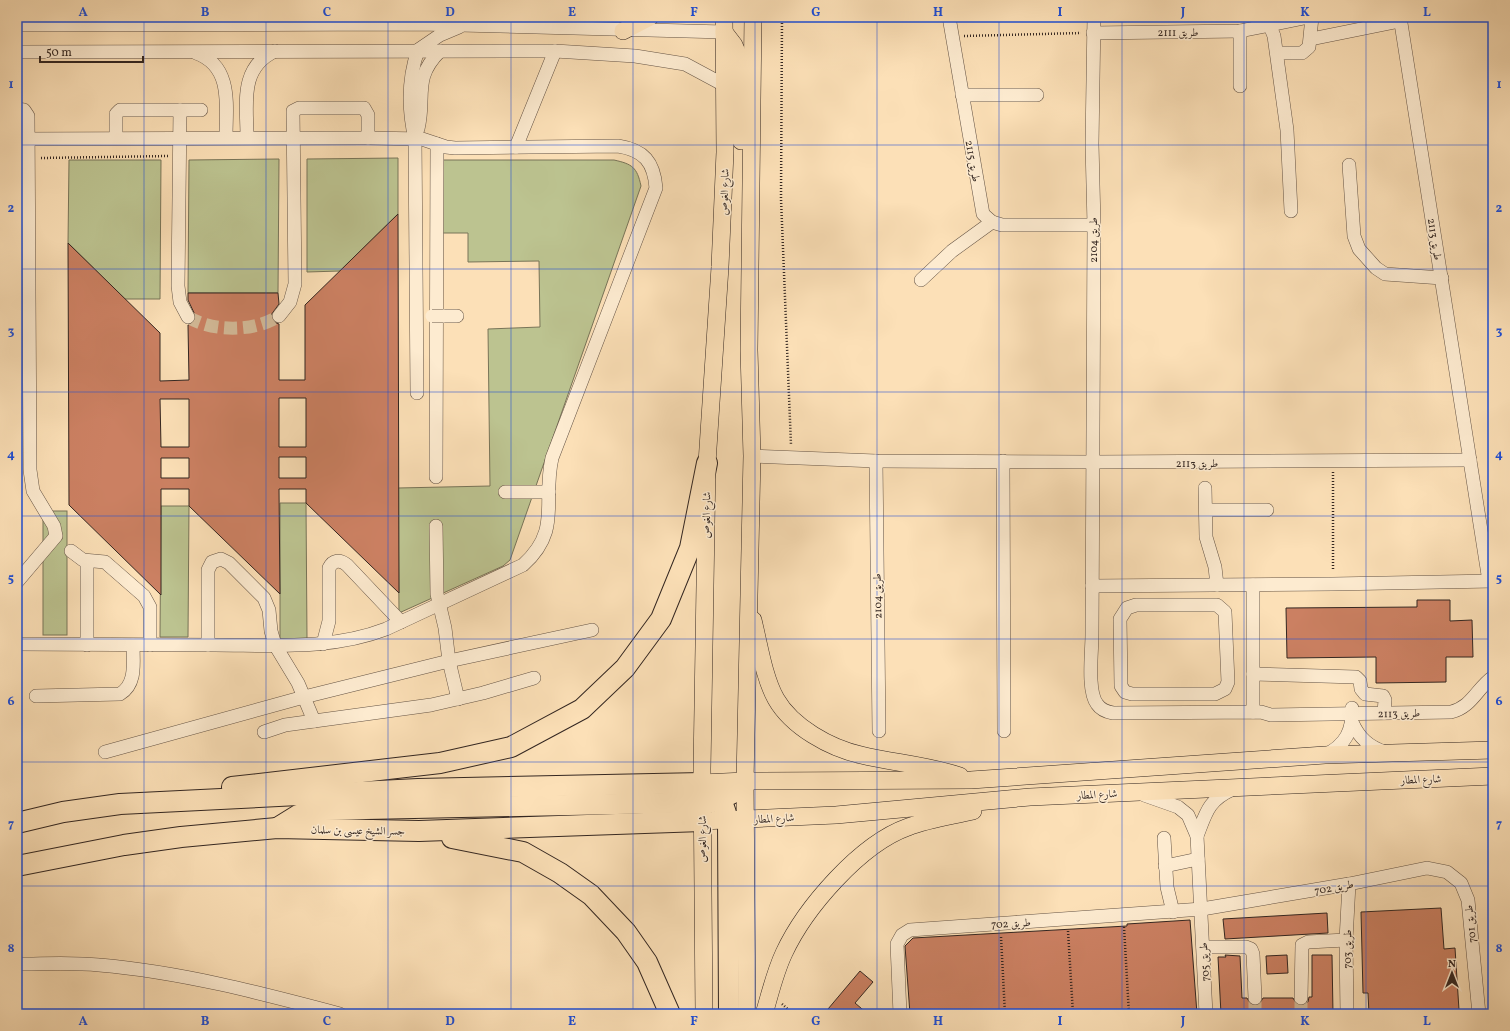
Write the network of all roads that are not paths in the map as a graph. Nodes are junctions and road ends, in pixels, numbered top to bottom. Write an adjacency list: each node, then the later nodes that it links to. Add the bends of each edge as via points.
1 (650, 17): 13 (main road)
2 (753, 17): 53 (main road)
3 (949, 17): 28 (street, طريق 2115)
4 (1094, 17): 15 (street, طريق 2104)
5 (1309, 17): 12 (street, طريق 2111)
6 (1312, 17): 16 (street)
7 (1400, 19): 16 (street); 47 (street, طريق 2113)
8 (423, 20): 9 (street); 10 (street)
9 (460, 21): 13 (street); 17 (street)
10 (17, 25)
11 (724, 25): 13 (street); 24 (main road, شارع الغوص); 53 (main road, via 740,59 743,321)
12 (1270, 26): 14 (street, طريق 2111); 23 (street)
13 (623, 30)
14 (1240, 31): 15 (street, طريق 2111); 25 (street)
15 (1093, 33): 46 (street, طريق 2104)
16 (1311, 39): 23 (street, via 1309,47 1302,53)
17 (418, 50): 18 (street); 19 (street); 39 (street, via 410,87)
18 (275, 51): 22 (street); 27 (street, via 254,68)
19 (440, 51): 20 (street); 39 (street, via 433,58 423,78 419,126)
20 (555, 51): 24 (street, via 635,56 685,64); 41 (street)
21 (17, 52): 22 (street)
22 (193, 52): 26 (street, via 202,55 217,67)
23 (1277, 53): 44 (street, via 1287,130)
24 (726, 86): 60 (main road, شارع الغوص, via 722,230)
25 (1240, 86)
26 (226, 93): 27 (street, via 237,96); 33 (street)
27 (247, 93): 34 (street)
28 (962, 95): 29 (street); 45 (street, طريق 2115, via 981,208 986,218)
29 (1037, 95)
30 (17, 109): 42 (street, via 28,113)
31 (180, 110): 32 (street); 36 (street, via 120,110 116,114); 37 (street)
32 (201, 110)
33 (226, 137): 34 (street); 37 (street)
34 (247, 137): 35 (street)
35 (292, 137): 38 (street); 38 (street, via 292,114 297,108 360,107 368,112); 49 (street, via 294,284 290,302)
36 (116, 138): 37 (street); 42 (street)
37 (179, 138): 52 (street, via 178,294)
38 (368, 138): 39 (street)
39 (415, 139): 40 (street); 50 (street)
40 (437, 144): 41 (street, via 455,148); 61 (street)
41 (516, 147): 64 (street, via 631,148 646,159 655,176 656,188 652,200 552,458)
42 (24, 148): 71 (street, via 30,470 33,491 54,526 56,536)
43 (1349, 165): 47 (street, via 1354,236 1359,249 1385,274)
44 (1291, 211)
45 (992, 222): 46 (street, via 1002,225); 48 (street, via 952,251)
46 (1094, 225): 59 (street, طريق 2104)
47 (1442, 278): 56 (street, طريق 2113)
48 (921, 280)
49 (279, 316)
50 (417, 316): 51 (street); 54 (street)
51 (457, 316)
52 (188, 317)
53 (749, 350): 55 (main road)
54 (417, 393)
55 (752, 456): 57 (street); 76 (main road)
56 (1470, 460): 59 (street, طريق 2113); 70 (street, طريق 2113)
57 (876, 461): 58 (street); 102 (street, طريق 2104)
58 (1003, 461): 59 (street); 103 (street)
59 (1093, 462): 73 (street, طريق 2104)
60 (707, 463): 118 (highway, via 690,548 661,619 625,668 582,708 511,747 440,763 210,790); 119 (main road, شارع الغوص)
61 (436, 477)
62 (1205, 488): 65 (street)
63 (505, 492): 64 (street)
64 (549, 492): 77 (street, via 548,525 535,554 523,565)
65 (1206, 510): 66 (street); 75 (street, via 1207,543 1215,567)
66 (1267, 510)
67 (436, 526): 77 (street, via 437,594)
68 (71, 551): 69 (street)
69 (87, 561): 82 (street); 85 (street, via 105,562 144,596 150,607)
70 (1491, 581): 72 (street, طريق 2113)
71 (17, 582)
72 (1253, 585): 75 (street, طريق 2113); 89 (street)
73 (1092, 586): 74 (street, طريق 2113); 96 (street, طريق 2104, via 1092,690)
74 (1173, 586): 75 (street, طريق 2113); 78 (street)
75 (1217, 586)
76 (748, 601): 111 (main road, via 776,699 794,722 828,743 860,755 938,768); 112 (main road)
77 (440, 604): 79 (street); 88 (street)
78 (1173, 605): 92 (street, via 1136,605 1123,611 1120,619 1121,686 1128,694); 92 (street, via 1217,605 1223,609 1228,682 1219,694)
79 (401, 622): 83 (street, via 371,635 340,643); 83 (street, via 347,565 335,561 329,568 329,622)
80 (592, 630): 88 (street)
81 (17, 644): 82 (street)
82 (87, 644): 84 (street)
83 (323, 644): 87 (street)
84 (133, 645): 85 (street); 93 (street, via 131,684 120,694)
85 (150, 645): 86 (street)
86 (208, 645): 87 (street); 87 (street, via 208,570 212,562 220,559 228,563 264,598 269,610)
87 (275, 645): 94 (street)
88 (449, 661): 94 (street); 95 (street)
89 (1253, 674): 97 (street, via 1356,677 1365,694 1383,696); 98 (street)
90 (1493, 677): 97 (street, طريق 2113, via 1465,706 1451,712)
91 (534, 678): 95 (street)
92 (1174, 694): 99 (street)
93 (36, 696)
94 (304, 697): 101 (street); 106 (street)
95 (458, 699): 101 (street, via 390,712)
96 (1098, 706): 99 (street, طريق 2113, via 1113,713)
97 (1384, 710): 100 (street, طريق 2113)
98 (1257, 712): 99 (street, طريق 2113); 100 (street, طريق 2113, via 1271,709)
99 (1174, 713)
100 (1352, 715): 107 (street, via 1356,731 1369,744); 108 (street, via 1343,742)
101 (314, 721): 104 (street, via 285,725)
102 (879, 731)
103 (1004, 731)
104 (264, 732)
105 (1493, 750): 107 (main road, شارع المطار)
106 (106, 752)
107 (1395, 753): 108 (main road, شارع المطار)
108 (1325, 755): 111 (main road, شارع المطار)
109 (1493, 776): 110 (main road, شارع المطار)
110 (1467, 778): 113 (main road); 114 (main road, شارع المطار)
111 (971, 780): 112 (main road, شارع المطار)
112 (745, 781): 117 (highway); 119 (main road, شارع المطار); 120 (main road)
113 (1493, 782)
114 (1241, 786): 115 (main road, شارع المطار); 124 (street, via 1220,795 1209,804)
115 (1135, 792): 116 (main road, شارع المطار); 124 (street, via 1178,807 1188,815)
116 (1030, 797): 120 (main road, شارع المطار, via 836,815); 143 (main road, via 908,827 880,842 851,864 800,923 784,954)
117 (722, 799): 119 (highway, via 716,792); 120 (highway)
118 (175, 801): 119 (highway, via 418,789); 121 (highway, via 120,804 63,812)
119 (702, 802): 120 (main road, شارع المطار); 122 (highway, via 318,810 298,815); 123 (highway, جسر الشيخ عيسى بن سلمان); 140 (main road, شارع الغوص)
120 (737, 820): 141 (highway); 142 (main road)
121 (17, 824)
122 (277, 828): 123 (highway, جسر الشيخ عيسى بن سلمان); 127 (highway, جسر الشيخ عيسى بن سلمان, via 124,845)
123 (419, 831): 139 (highway, via 523,852 560,873 591,895 626,932 647,962)
124 (1197, 836): 126 (street)
125 (1164, 838): 128 (street)
126 (1198, 859): 128 (street); 131 (street)
127 (17, 866)
128 (1165, 866): 132 (street)
129 (1461, 883): 130 (street, طريق 702, via 1447,872 1427,868); 147 (street, طريق 701, via 1468,900)
130 (1349, 884): 131 (street, طريق 702); 133 (street, طريق 703)
131 (1202, 909): 132 (street, طريق 702); 134 (street, طريق 705)
132 (1173, 912): 144 (street, طريق 702, via 910,930 902,935 897,944)
133 (1346, 940): 137 (street, via 1308,942 1302,945); 146 (street, طريق 703)
134 (1203, 947): 136 (street, via 1251,949); 145 (street, طريق 705)
135 (17, 964): 138 (street, via 98,964 169,973 250,990)
136 (1254, 998)
137 (1301, 998)
138 (340, 1014)
139 (670, 1014)
140 (704, 1014)
141 (729, 1014)
142 (747, 1014)
143 (764, 1014)
144 (900, 1014)
145 (1206, 1014)
146 (1347, 1014)
147 (1479, 1014)

